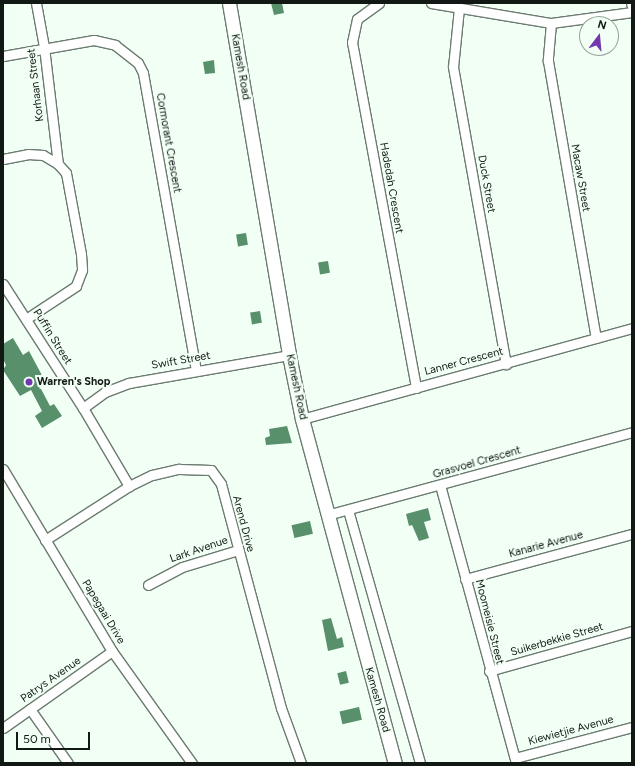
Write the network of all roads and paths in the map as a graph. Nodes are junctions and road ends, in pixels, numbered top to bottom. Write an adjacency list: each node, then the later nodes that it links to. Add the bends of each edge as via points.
1 (36, 3): 10 (street, Korhaan Street)
2 (229, 3): 18 (street, Kamesh Road)
3 (379, 3): 21 (street, Hadedah Crescent, via 357,19 352,42)
4 (431, 3): 7 (street)
5 (631, 3): 6 (street)
6 (632, 6)
7 (459, 8): 9 (street); 19 (street, Duck Street, via 453,67)
8 (632, 12): 9 (street)
9 (551, 23): 17 (street, Macaw Street, via 548,61)
10 (44, 47): 11 (street, Cormorant Crescent); 13 (street, Korhaan Street); 20 (street, Cormorant Crescent, via 94,40 106,41 129,55 138,63 143,73)
11 (3, 56)
12 (3, 159): 13 (street, via 36,154)
13 (58, 164): 15 (street, via 66,173 82,270 71,292)
14 (3, 284): 15 (street, Puffin Street)
15 (26, 318): 22 (street, Puffin Street)
16 (632, 328): 17 (street, Lanner Crescent)
17 (596, 338): 19 (street, Lanner Crescent)
18 (289, 355): 20 (street, Swift Street); 23 (street, Kamesh Road)
19 (506, 364): 21 (street, Lanner Crescent)
20 (196, 370): 22 (street, Swift Street, via 129,383 105,392)
21 (416, 388): 23 (street, Lanner Crescent)
22 (83, 408): 26 (street, Puffin Street)
23 (302, 419): 29 (street, Kamesh Road)
24 (632, 432): 27 (street, Grasvoel Crescent)
25 (3, 469): 31 (street, Papegaai Drive)
26 (129, 486): 31 (street, Arend Drive); 32 (street, Arend Drive, via 166,471 193,468 211,470 220,484)
27 (440, 486): 28 (street, Grasvoel Crescent); 33 (street, Moomeisie Street)
28 (348, 510): 29 (street, Grasvoel Crescent); 46 (street)
29 (327, 515): 45 (street, Kamesh Road)
30 (632, 534): 33 (street, Kanarie Avenue)
31 (45, 540): 36 (street, Papegaai Drive)
32 (238, 550): 34 (street, Lark Avenue, via 182,566); 44 (street, Arend Drive, via 281,708)
33 (465, 579): 37 (street, Moomeisie Street)
34 (148, 585)
35 (632, 631): 37 (street, Suikerbekkie Street)
36 (112, 652): 38 (street, Patrys Avenue); 43 (street, Papegaai Drive)
37 (489, 671): 41 (street, Moomeisie Street)
38 (30, 709): 40 (street, Patrys Avenue); 42 (street)
39 (632, 727): 41 (street, Kiewietjie Avenue)
40 (3, 728)
41 (516, 761)
42 (68, 763)
43 (192, 763)
44 (301, 763)
45 (395, 763)
46 (420, 763)

